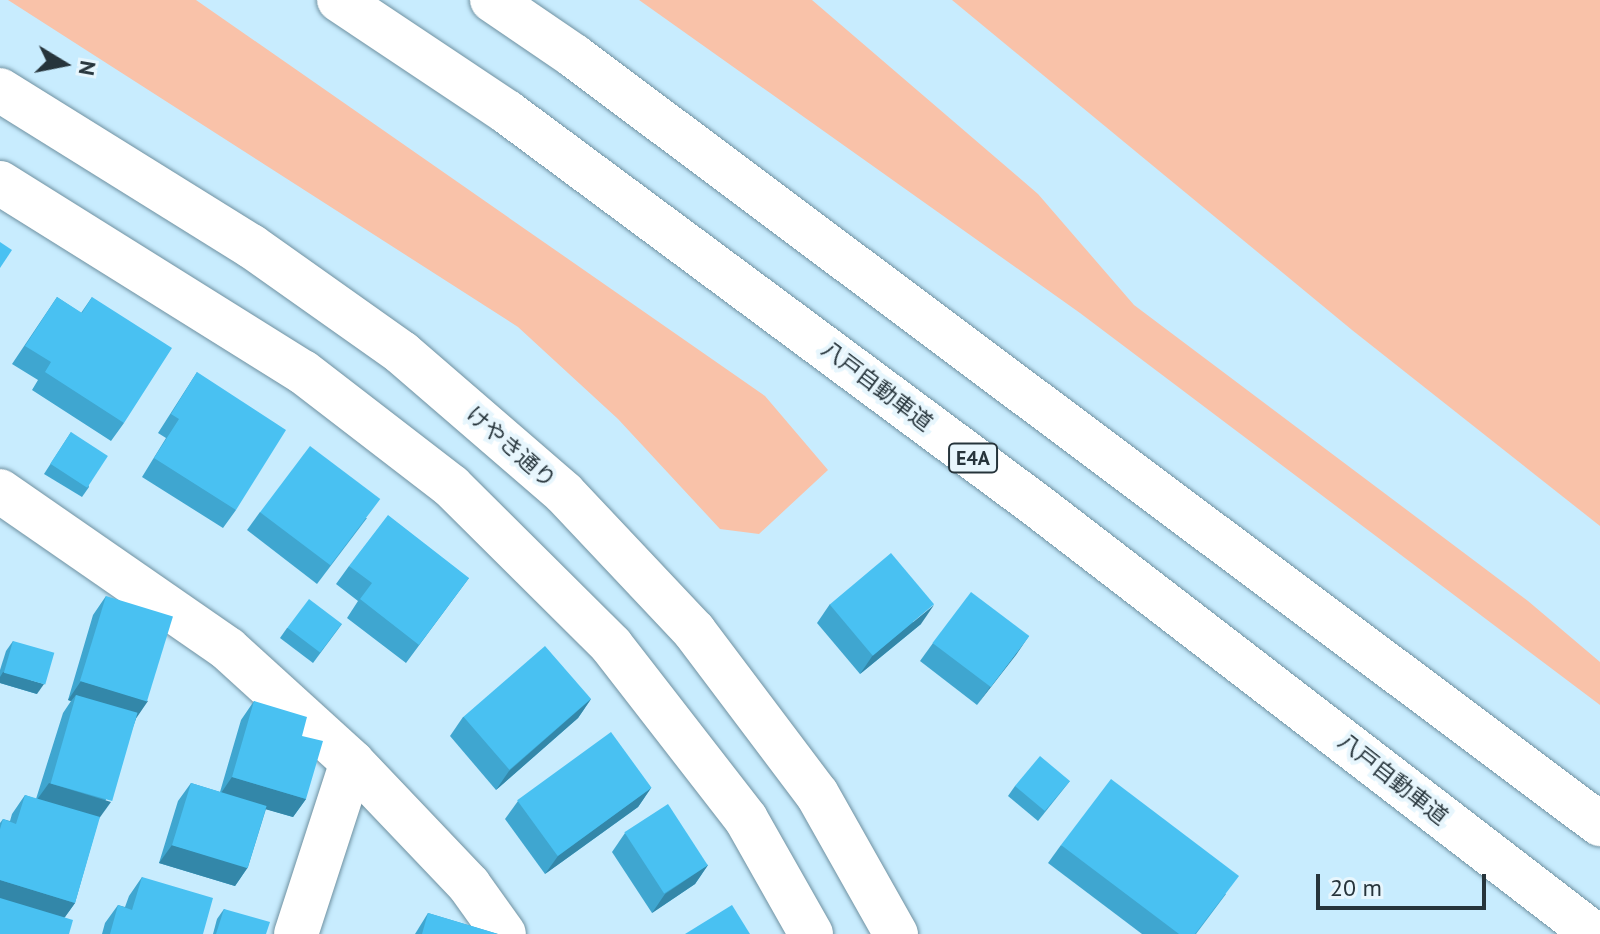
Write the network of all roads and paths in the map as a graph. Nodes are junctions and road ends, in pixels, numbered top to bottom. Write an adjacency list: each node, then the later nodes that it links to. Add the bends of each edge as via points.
1 (339, 0): 12 (main road, 八戸自動車道 / E4A, via 507,112 1027,497)
2 (492, 0): 7 (main road)
3 (0, 90): 11 (main road, けやき通り, via 251,246 402,353 564,493 694,631 817,794)
4 (0, 183): 10 (main road, via 303,372 451,486 611,645 746,819)
5 (4, 508): 6 (main road, via 228,649)
6 (352, 762): 8 (main road); 9 (main road, via 469,885)
7 (1600, 824)
8 (296, 934)
9 (504, 934)
10 (811, 934)
11 (896, 934)
12 (1594, 934)

